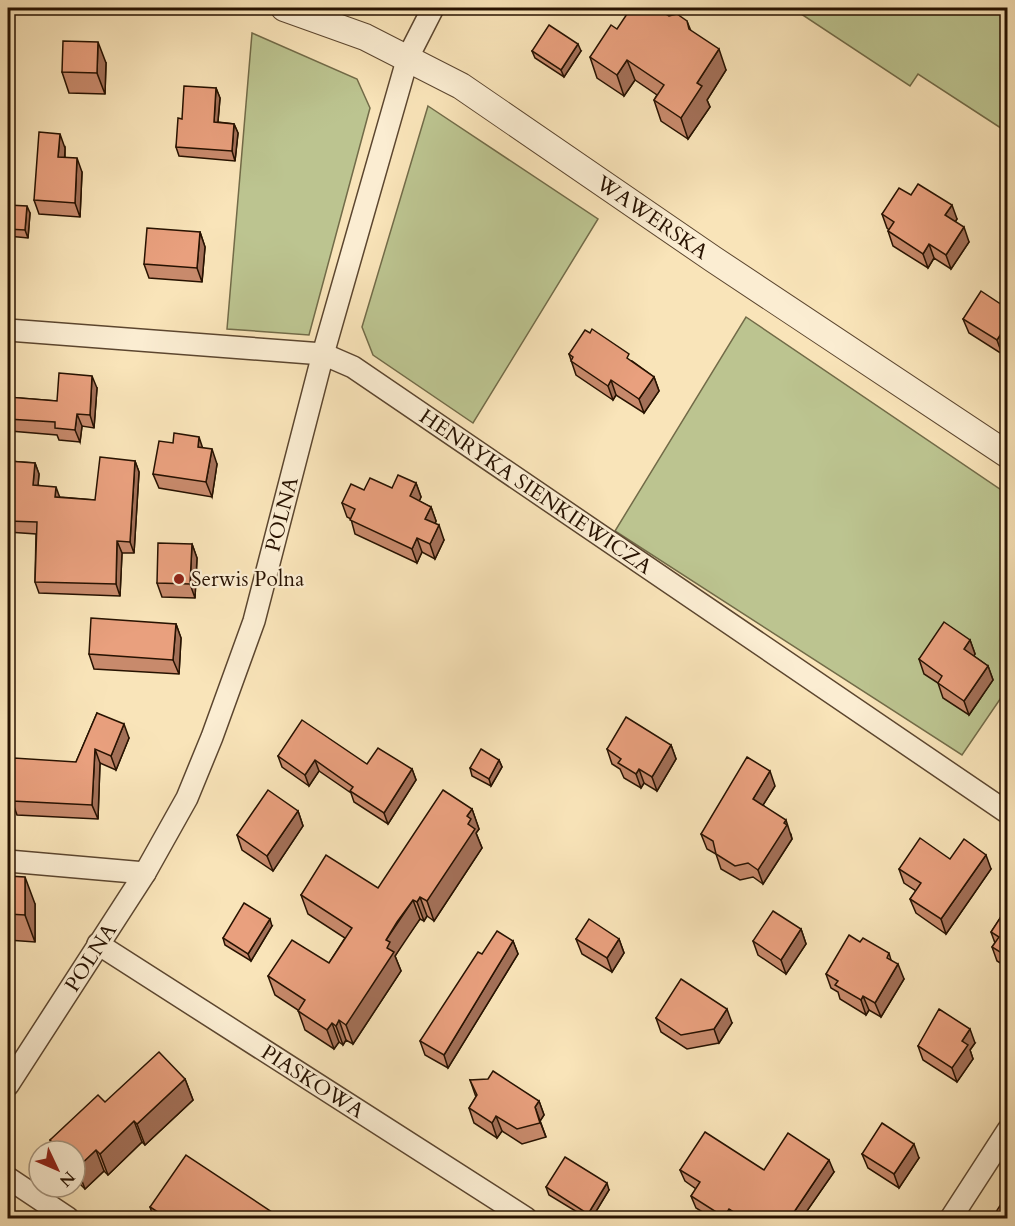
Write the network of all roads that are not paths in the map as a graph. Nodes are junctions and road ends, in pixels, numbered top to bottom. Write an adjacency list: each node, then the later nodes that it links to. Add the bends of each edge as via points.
1 (284, 8): 3 (street, WAWERSKA)
2 (433, 8): 3 (street, POLNA)
3 (408, 57): 5 (street, POLNA); 6 (street, WAWERSKA, via 461,86)
4 (8, 330): 5 (street, HENRYKA SIENKIEWICZA)
5 (323, 354): 7 (street, HENRYKA SIENKIEWICZA, via 353,367); 9 (street, POLNA, via 254,621 188,798)
6 (1008, 455)
7 (1008, 813)
8 (8, 861): 9 (street)
9 (145, 873): 10 (street, POLNA)
10 (98, 944): 11 (street, POLNA); 15 (street, PIASKOWA)
11 (8, 1085)
12 (1008, 1130): 16 (street)
13 (8, 1178): 14 (street)
14 (68, 1218)
15 (526, 1218)
16 (951, 1218)

